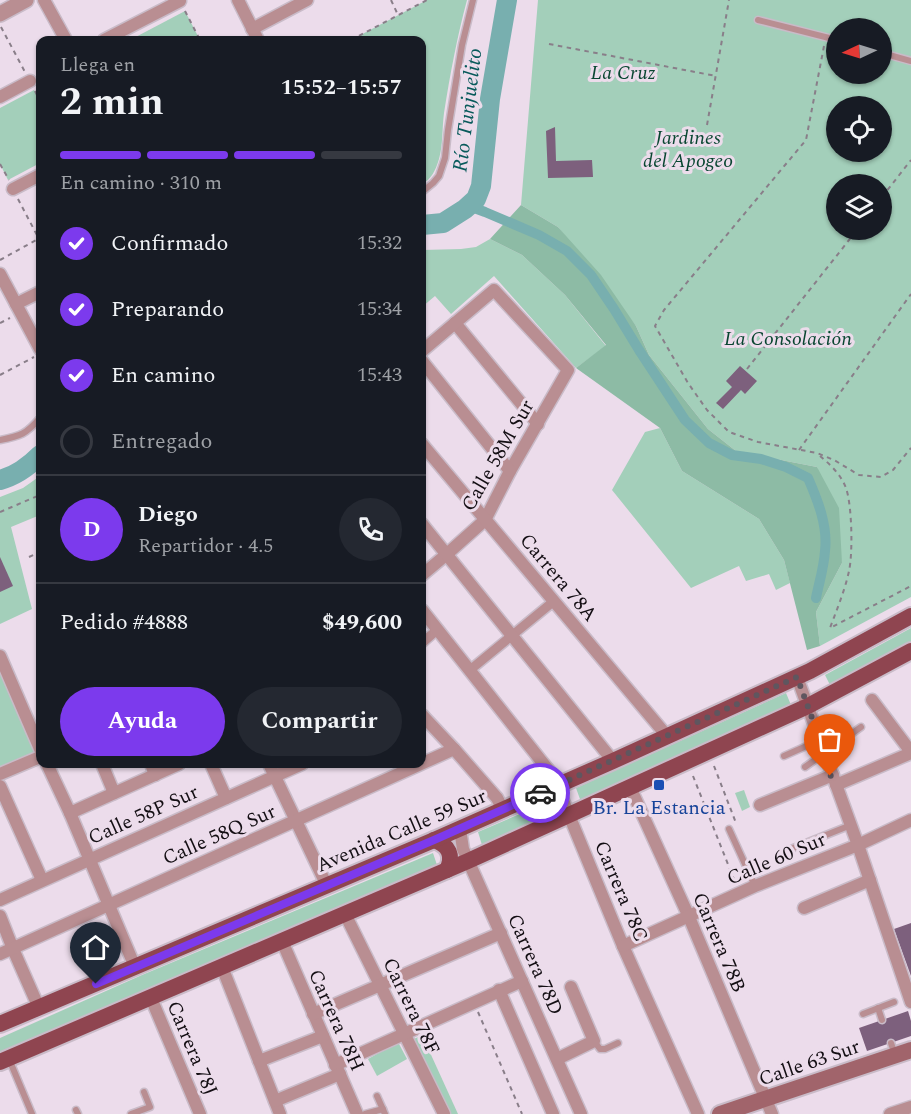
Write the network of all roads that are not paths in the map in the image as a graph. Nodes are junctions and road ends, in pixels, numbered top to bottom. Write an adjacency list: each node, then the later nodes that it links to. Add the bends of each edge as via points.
1 (26, 0): 7 (street)
2 (44, 0): 10 (street)
3 (238, 0): 9 (street)
4 (307, 0): 9 (street)
5 (473, 0): 20 (lane, via 445,158 439,176)
6 (180, 1): 11 (street)
7 (0, 14)
8 (758, 20): 13 (lane)
9 (252, 29): 12 (street)
10 (64, 36)
11 (113, 36)
12 (256, 36)
13 (826, 37)
14 (892, 55): 15 (lane)
15 (911, 61)
16 (30, 81): 17 (street)
17 (0, 97)
18 (36, 177): 19 (street)
19 (13, 189)
20 (426, 189)
21 (0, 274): 23 (street)
22 (36, 294): 23 (street)
23 (16, 304): 25 (street)
24 (455, 323): 26 (street); 29 (street); 29 (street, Calle 58M Sur, via 494,290 568,370)
25 (36, 343)
26 (426, 348)
27 (426, 366): 32 (street)
28 (36, 422): 30 (lane, via 15,438)
29 (537, 424): 32 (street, Calle 58M Sur)
30 (0, 440)
31 (426, 449): 33 (street, Carrera 78A)
32 (510, 471): 33 (street, Calle 58M Sur)
33 (485, 520): 35 (street, Calle 58M Sur); 37 (street, Carrera 78A, via 518,551)
34 (426, 529): 35 (street)
35 (447, 554): 36 (street, Calle 58M Sur); 41 (street)
36 (426, 572)
37 (554, 601): 41 (street); 51 (street, Carrera 78A)
38 (426, 615): 40 (street, Carrera 78C)
39 (911, 616): 46 (main road, Avenida Calle 59 Sur)
40 (437, 630): 42 (street); 45 (street, Carrera 78C)
41 (512, 635): 45 (street); 59 (street)
42 (426, 640)
43 (911, 651): 48 (main road)
44 (0, 656): 52 (street)
45 (470, 670): 73 (street, Carrera 78C, via 543,761)
46 (797, 677): 48 (street); 51 (main road, Avenida Calle 59 Sur)
47 (872, 700): 56 (street)
48 (808, 706): 53 (street); 74 (main road)
49 (426, 719): 54 (street)
50 (861, 727): 55 (lane)
51 (667, 736): 59 (main road, Avenida Calle 59 Sur)
52 (36, 740)
53 (820, 740): 55 (street); 57 (lane)
54 (454, 749): 60 (street, Calle 58Q Sur); 78 (street)
55 (825, 752): 61 (lane); 71 (street)
56 (911, 752): 71 (street)
57 (784, 756)
58 (36, 759): 69 (street)
59 (613, 761): 73 (main road, Avenida Calle 59 Sur)
60 (426, 762)
61 (805, 767)
62 (49, 768): 79 (street)
63 (104, 768): 75 (street)
64 (213, 768): 76 (street)
65 (271, 768): 70 (street)
66 (293, 768): 70 (street, Calle 58P Sur)
67 (412, 768): 82 (street, Calle 58Q Sur)
68 (153, 769): 75 (street)
69 (0, 774)
70 (275, 776): 76 (street, Calle 58P Sur); 82 (street)
71 (835, 780): 77 (street); 83 (street)
72 (0, 786): 92 (street)
73 (557, 786): 78 (main road, Avenida Calle 59 Sur); 80 (street, Carrera 78C)
74 (630, 786): 80 (main road); 101 (street, Carrera 78B)
75 (114, 794): 79 (street)
76 (226, 798): 89 (street, Calle 58P Sur)
77 (760, 805)
78 (503, 810): 84 (main road, Avenida Calle 59 Sur)
79 (70, 813): 89 (street)
80 (569, 814): 90 (main road); 104 (street, Carrera 78C)
81 (911, 820): 87 (street, Calle 60 Sur)
82 (296, 821): 95 (street); 97 (street, Calle 58Q Sur)
83 (851, 825): 87 (street); 88 (lane)
84 (460, 829): 86 (main road, Avenida Calle 59 Sur); 90 (street, Carrera 78D)
85 (729, 829): 94 (lane)
86 (434, 840): 91 (main road, via 442,843 451,855); 95 (main road, Avenida Calle 59 Sur)
87 (858, 845): 93 (street); 94 (street, Calle 60 Sur)
88 (791, 849)
89 (90, 860): 92 (street, Calle 58P Sur); 97 (street)
90 (468, 861): 91 (main road); 102 (street, Carrera 78D)
91 (447, 870): 99 (main road)
92 (42, 880): 96 (street, Calle 58P Sur)
93 (870, 880): 98 (street); 115 (street)
94 (754, 883): 101 (street, Calle 60 Sur)
95 (327, 886): 108 (main road, Avenida Calle 59 Sur)
96 (0, 900)
97 (109, 906): 105 (street, Calle 58Q Sur); 108 (street)
98 (804, 909)
99 (345, 914): 103 (main road); 110 (street, Carrera 78F)
100 (0, 916): 105 (street)
101 (689, 917): 104 (street, Calle 60 Sur); 134 (street, Carrera 78B)
102 (501, 933): 109 (street, Carrera 78D); 110 (street)
103 (282, 941): 107 (main road); 118 (street, Carrera 78H)
104 (623, 946): 146 (street, Carrera 78C)
105 (13, 949): 106 (street, Calle 58Q Sur); 116 (street)
106 (0, 954)
107 (222, 967): 113 (main road); 129 (street)
108 (135, 968): 116 (main road, Avenida Calle 59 Sur)
109 (522, 981): 112 (street); 127 (street, Carrera 78D)
110 (380, 985): 118 (street); 122 (street, Carrera 78F)
111 (571, 987): 124 (street)
112 (499, 990): 122 (street); 144 (street)
113 (151, 998): 128 (main road); 139 (street, Carrera 78J)
114 (894, 1002): 117 (lane)
115 (911, 1002)
116 (39, 1008): 121 (main road, Avenida Calle 59 Sur)
117 (878, 1008): 119 (lane); 120 (lane)
118 (313, 1014): 123 (street, Carrera 78H)
119 (863, 1014)
120 (882, 1020)
121 (0, 1024)
122 (404, 1034): 130 (street); 143 (street, Carrera 78F)
123 (323, 1036): 129 (street); 130 (street, Carrera 78H)
124 (594, 1041): 125 (lane, via 600,1049); 127 (street)
125 (618, 1043)
126 (899, 1049): 134 (main road, Calle 63 Sur)
127 (557, 1059): 145 (street, Carrera 78D)
128 (4, 1060): 137 (lane)
129 (259, 1061): 133 (street)
130 (338, 1070): 133 (street); 141 (street, Carrera 78H)
131 (144, 1092): 138 (lane, via 150,1107)
132 (377, 1096): 136 (lane)
133 (275, 1101): 140 (street)
134 (769, 1106): 147 (main road, Calle 63 Sur)
135 (911, 1107): 148 (street)
136 (384, 1111): 142 (lane)
137 (32, 1114)
138 (131, 1114)
139 (200, 1114)
140 (280, 1114)
141 (357, 1114)
142 (365, 1114)
143 (444, 1114)
144 (553, 1114)
145 (581, 1114)
146 (698, 1114)
147 (720, 1114)
148 (890, 1114)

